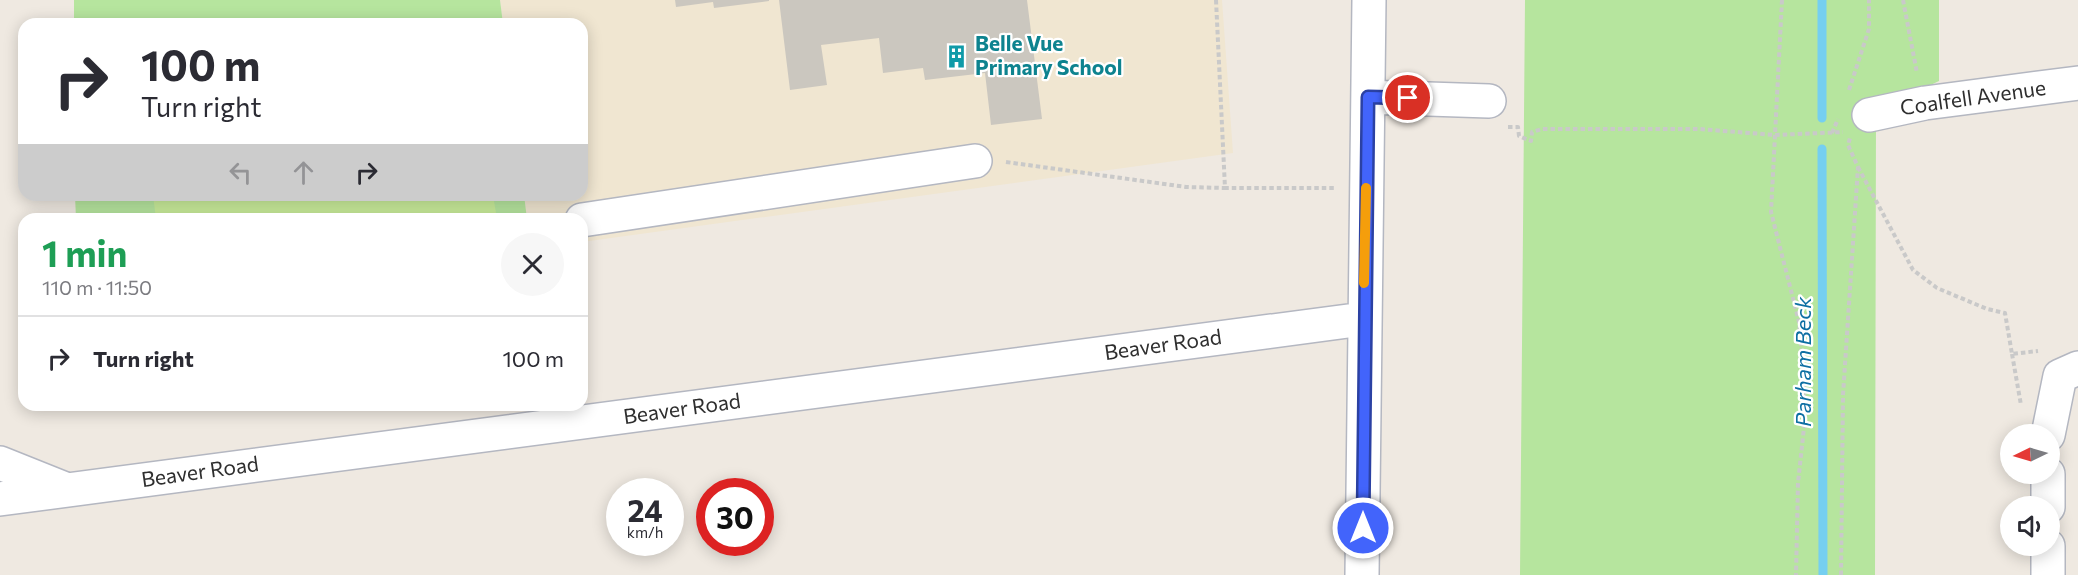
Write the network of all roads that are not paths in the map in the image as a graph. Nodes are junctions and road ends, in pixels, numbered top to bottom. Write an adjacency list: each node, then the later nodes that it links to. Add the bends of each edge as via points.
1 (1369, 0): 3 (street)
2 (2078, 83): 4 (street, Coalfell Avenue)
3 (1368, 97): 5 (street); 8 (street)
4 (1852, 113)
5 (1497, 114)
6 (975, 161): 7 (street)
7 (588, 219)
8 (1363, 319): 10 (street, Beaver Road); 16 (street)
9 (2078, 368): 11 (street, via 2060,376)
10 (565, 415): 13 (street, Beaver Road)
11 (2050, 424)
12 (0, 463): 13 (street)
13 (67, 490): 14 (street, Beaver Road)
14 (0, 500)
15 (2048, 556): 17 (street)
16 (1362, 575)
17 (2048, 575)

